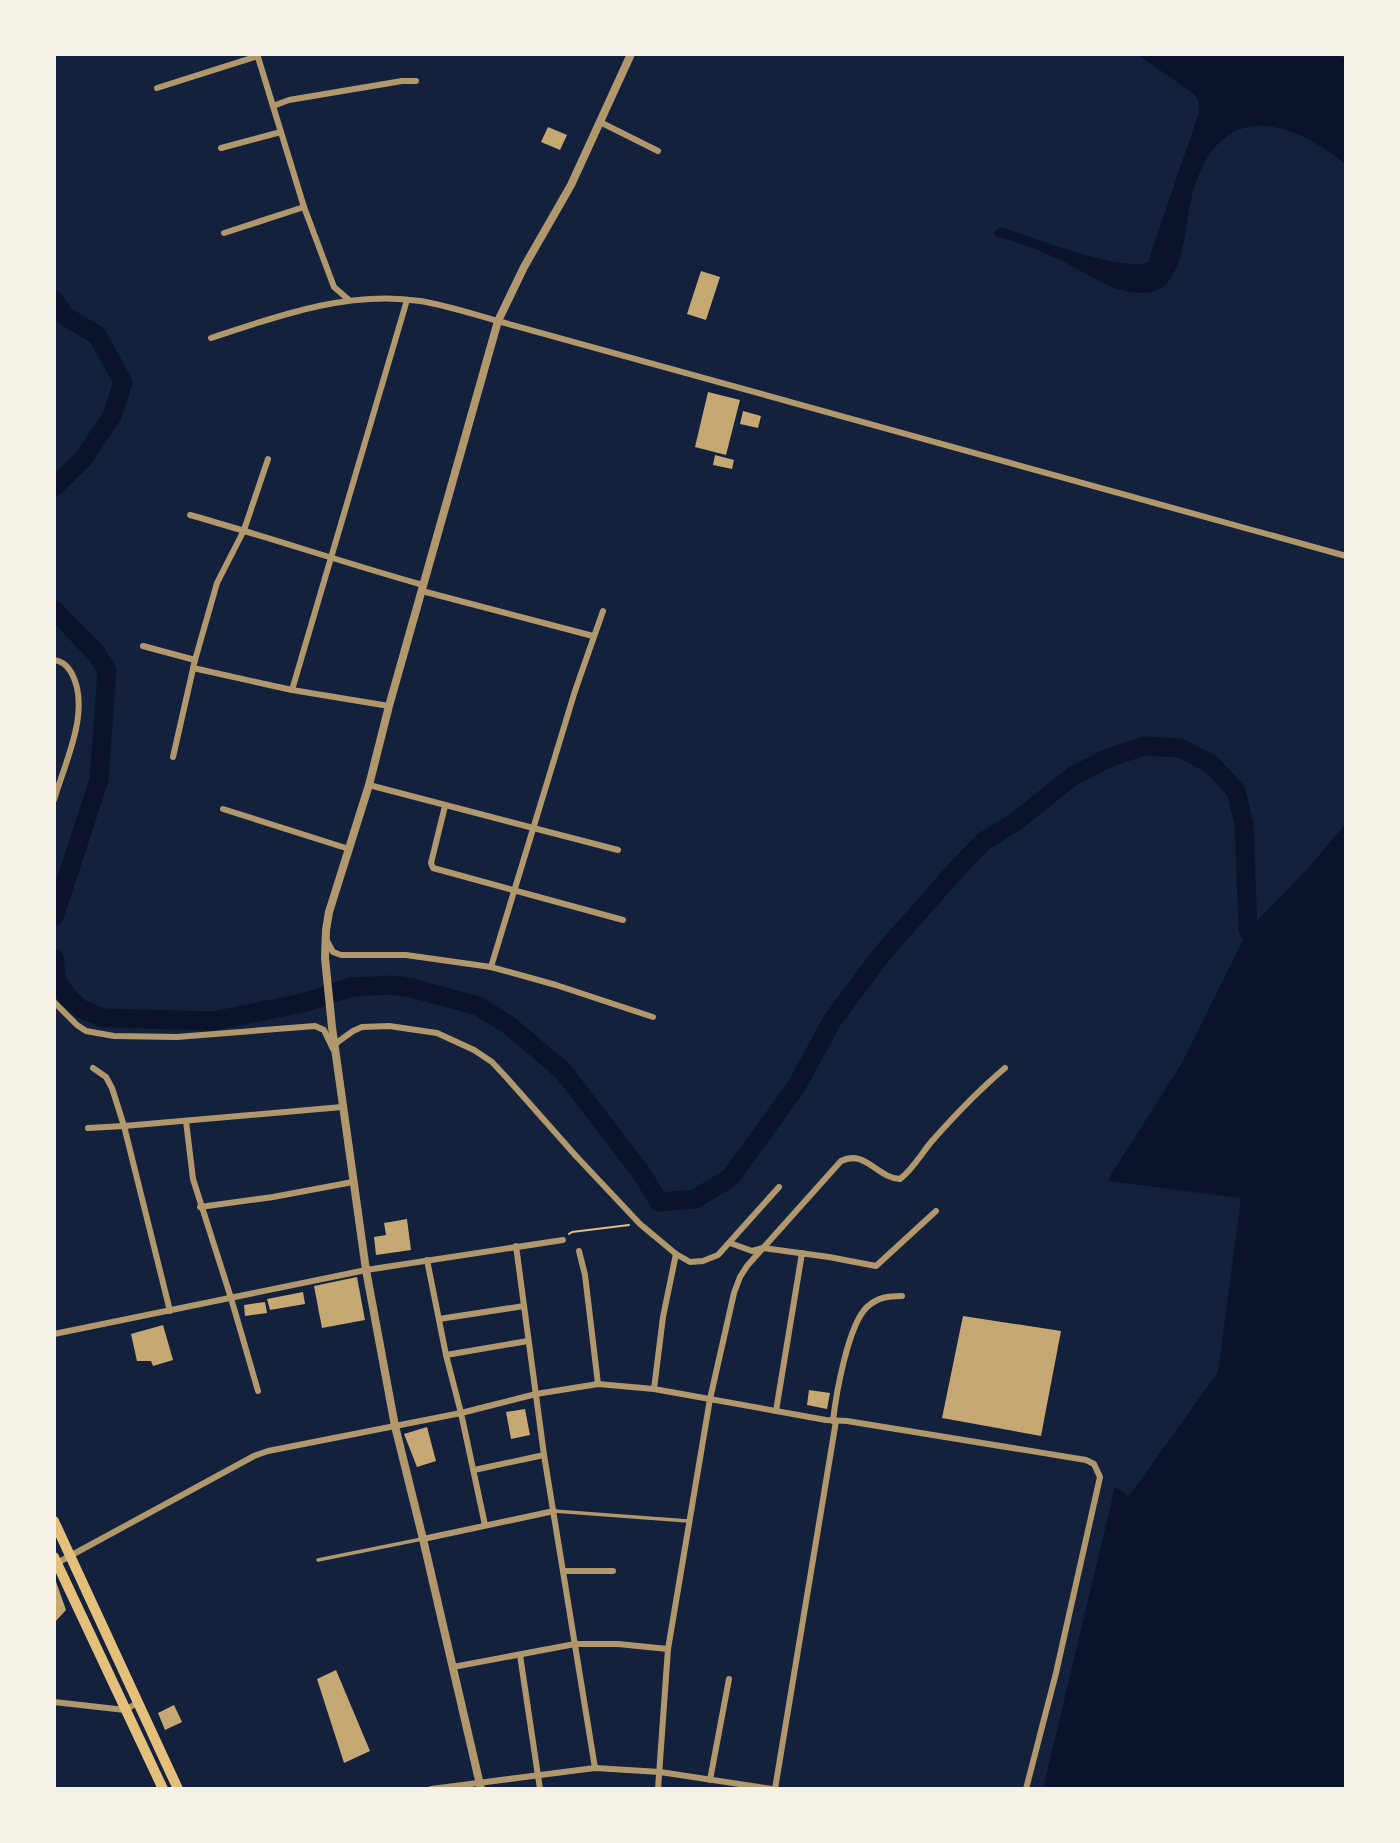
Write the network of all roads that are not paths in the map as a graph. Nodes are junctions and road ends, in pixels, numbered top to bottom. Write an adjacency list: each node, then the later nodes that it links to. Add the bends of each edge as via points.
1 (631, 54): 6 (street)
2 (258, 55): 4 (street); 5 (street)
3 (416, 81): 5 (street)
4 (157, 88)
5 (273, 106): 7 (street)
6 (600, 122): 9 (street); 14 (street)
7 (281, 132): 8 (street); 10 (street)
8 (221, 148)
9 (659, 151)
10 (304, 207): 11 (street); 12 (street, via 334,287)
11 (225, 233)
12 (349, 300): 13 (street); 15 (street)
13 (407, 300): 14 (street); 20 (street)
14 (498, 321): 19 (street); 21 (street)
15 (211, 338)
16 (268, 459): 18 (street)
17 (190, 515): 18 (street)
18 (244, 530): 20 (street); 26 (street, via 217,583)
19 (1346, 556)
20 (331, 559): 21 (street); 27 (street)
21 (423, 588): 23 (street); 28 (street)
22 (603, 611): 23 (street)
23 (593, 636): 34 (street)
24 (143, 646): 26 (street)
25 (54, 660): 31 (street, via 69,668 79,698 77,726)
26 (194, 664): 27 (street); 29 (street)
27 (292, 690): 28 (street)
28 (388, 706): 30 (street)
29 (173, 757)
30 (369, 785): 32 (street); 35 (street)
31 (54, 800)
32 (445, 806): 34 (street); 37 (street, via 431,866)
33 (223, 810): 35 (street)
34 (533, 828): 36 (street); 37 (street)
35 (349, 849): 39 (street)
36 (618, 850)
37 (514, 891): 38 (street); 40 (street)
38 (623, 920)
39 (325, 938): 40 (street, via 337,954 406,955); 43 (street)
40 (491, 967): 42 (street)
41 (54, 1002): 44 (street, via 86,1031 114,1036 177,1037 315,1026 324,1030)
42 (653, 1017)
43 (335, 1044): 44 (street); 61 (street, via 362,1027 389,1026 437,1034 474,1050 506,1076 640,1224)
44 (336, 1057): 47 (street)
45 (93, 1068): 49 (street, via 112,1088)
46 (1005, 1068): 58 (street, via 955,1115 900,1179 862,1160 849,1157 841,1161)
47 (342, 1107): 48 (street); 51 (street)
48 (186, 1121): 49 (street); 53 (street)
49 (124, 1126): 50 (street); 67 (street)
50 (88, 1128)
51 (353, 1182): 53 (street); 63 (street)
52 (779, 1187): 56 (street)
53 (200, 1207): 65 (street)
54 (936, 1211): 60 (street, via 876,1266)
55 (563, 1240): 57 (street)
56 (730, 1243): 58 (street, via 752,1251); 61 (street, via 704,1261 690,1262)
57 (516, 1246): 62 (street); 66 (street)
58 (763, 1248): 60 (street); 76 (street, via 747,1266 734,1293)
59 (579, 1251): 72 (street)
60 (802, 1253): 77 (street)
61 (676, 1254): 73 (street)
62 (427, 1260): 63 (street); 68 (street)
63 (366, 1270): 65 (street); 80 (street)
64 (902, 1296): 79 (street, via 884,1297 860,1316 845,1355)
65 (231, 1298): 67 (street); 74 (street)
66 (524, 1306): 68 (street); 70 (street)
67 (170, 1311): 69 (street)
68 (439, 1319): 71 (street)
69 (54, 1334)
70 (528, 1341): 71 (street); 75 (street)
71 (446, 1355): 78 (street)
72 (598, 1384): 73 (street); 75 (street)
73 (654, 1389): 76 (street)
74 (258, 1391)
75 (536, 1394): 78 (street); 81 (street)
76 (710, 1399): 77 (street); 85 (street)
77 (776, 1411): 79 (street)
78 (461, 1413): 80 (street); 82 (street)
79 (834, 1421): 113 (street); 114 (street, via 1094,1464 1100,1477)
80 (395, 1426): 87 (street); 88 (street, via 254,1456)
81 (544, 1455): 82 (street); 83 (street)
82 (474, 1470): 86 (street)
83 (554, 1511): 85 (lane); 86 (street); 91 (street)
84 (54, 1521): 88 (main road)
85 (689, 1521): 96 (street)
86 (485, 1524): 87 (street)
87 (423, 1539): 90 (lane); 98 (street)
88 (69, 1555): 89 (street); 93 (main road)
89 (56, 1560): 94 (main road)
90 (318, 1560)
91 (563, 1571): 92 (street); 95 (street)
92 (613, 1571)
93 (102, 1623): 94 (main road); 101 (main road)
94 (88, 1630): 102 (main road)
95 (575, 1644): 96 (street); 97 (street); 103 (street)
96 (668, 1649): 104 (street)
97 (520, 1655): 98 (street); 105 (street)
98 (453, 1667): 107 (street)
99 (729, 1679): 106 (street)
100 (54, 1702): 102 (street)
101 (139, 1702): 102 (street); 109 (main road)
102 (125, 1710): 108 (main road)
103 (595, 1768): 104 (street); 105 (street)
104 (660, 1772): 106 (street); 112 (street)
105 (538, 1775): 107 (street); 111 (street)
106 (710, 1780): 113 (street)
107 (480, 1785): 110 (street)
108 (163, 1789)
109 (178, 1789)
110 (431, 1789)
111 (540, 1789)
112 (658, 1789)
113 (773, 1789)
114 (1026, 1789)

